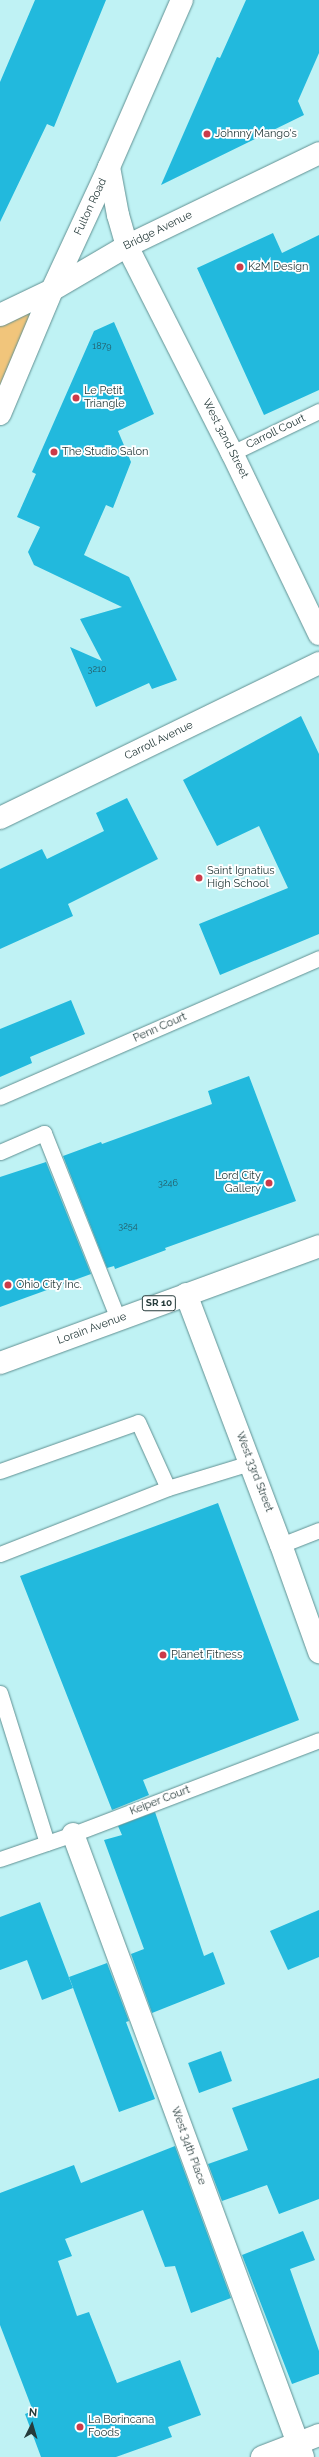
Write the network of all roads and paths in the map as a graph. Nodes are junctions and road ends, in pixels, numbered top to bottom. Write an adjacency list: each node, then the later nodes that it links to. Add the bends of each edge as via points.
1 (182, 0): 3 (street, Fulton Road)
2 (319, 153): 4 (street, Bridge Avenue)
3 (109, 167): 4 (street, West 32nd Street); 5 (street, Fulton Road)
4 (127, 246): 5 (street, Bridge Avenue); 9 (street, West 32nd Street)
5 (52, 290): 6 (street, Bridge Avenue); 8 (street, Fulton Road)
6 (0, 315)
7 (319, 411): 9 (lane, Carroll Court)
8 (0, 414)
9 (232, 453): 10 (street, West 32nd Street)
10 (319, 634)
11 (319, 663): 12 (street, Carroll Avenue)
12 (0, 818)
13 (319, 958): 14 (lane, Penn Court)
14 (0, 1097)
15 (0, 1152): 18 (lane, via 44,1133)
16 (319, 1246): 17 (street, Lorain Avenue / SR 10)
17 (186, 1294): 18 (street, Lorain Avenue / SR 10); 20 (street, West 33rd Street)
18 (118, 1319): 19 (street, Lorain Avenue / SR 10)
19 (0, 1363)
20 (250, 1463): 22 (lane); 24 (street, West 33rd Street)
21 (0, 1471): 22 (lane, via 138,1422)
22 (168, 1488): 25 (lane)
23 (319, 1530): 24 (lane)
24 (281, 1545): 26 (street, West 33rd Street)
25 (0, 1554)
26 (319, 1652)
27 (0, 1693): 30 (lane)
28 (319, 1740): 29 (lane, Keiper Court)
29 (73, 1834): 30 (lane, Keiper Court); 33 (street, West 34th Place)
30 (47, 1843): 31 (lane, Keiper Court)
31 (0, 1859)
32 (319, 2435): 33 (street)
33 (301, 2450): 34 (street)
34 (262, 2457)

